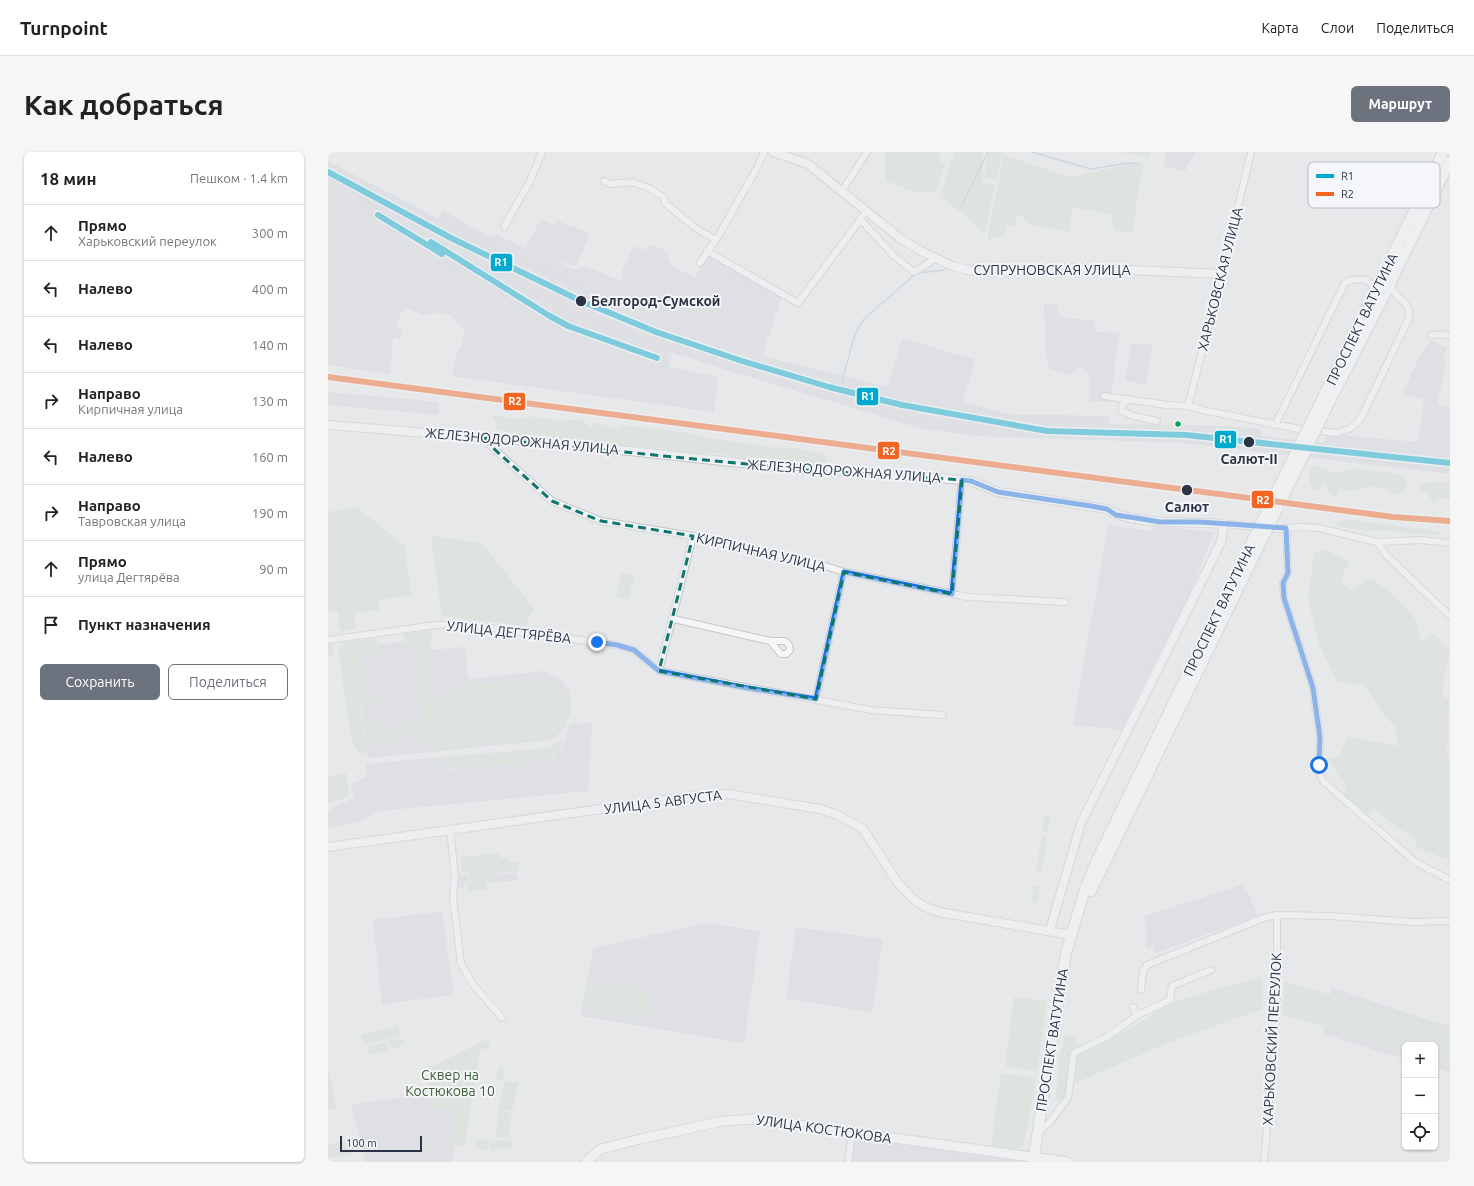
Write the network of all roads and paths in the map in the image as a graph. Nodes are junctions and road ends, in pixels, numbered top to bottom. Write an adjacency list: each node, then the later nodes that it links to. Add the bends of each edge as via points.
1 (542, 152): 15 (street, via 530,182)
2 (764, 152): 16 (street)
3 (773, 152): 11 (street, СУПРУНОВСКАЯ УЛИЦА, via 808,164)
4 (867, 152): 11 (street)
5 (1251, 152): 20 (street, ХАРЬКОВСКАЯ УЛИЦА)
6 (1443, 152): 8 (main road, ПРОСПЕКТ ВАТУТИНА)
7 (1450, 161): 9 (main road, ПРОСПЕКТ ВАТУТИНА)
8 (1440, 162)
9 (1440, 176)
10 (604, 182): 16 (street, via 632,182 649,188 663,197 666,204 697,229)
11 (842, 192): 13 (street, СУПРУНОВСКАЯ УЛИЦА)
12 (1421, 208): 21 (main road, ПРОСПЕКТ ВАТУТИНА)
13 (866, 212): 14 (street); 18 (street, СУПРУНОВСКАЯ УЛИЦА, via 901,239)
14 (860, 219): 17 (street, via 798,303); 18 (street, via 894,256 914,272)
15 (504, 227)
16 (716, 240): 17 (street)
17 (707, 251): 19 (street)
18 (935, 259): 20 (street, СУПРУНОВСКАЯ УЛИЦА, via 952,266 985,272 1082,268)
19 (700, 263)
20 (1222, 274): 29 (street, ХАРЬКОВСКАЯ УЛИЦА)
21 (1388, 277): 22 (street); 23 (street); 24 (main road, ПРОСПЕКТ ВАТУТИНА)
22 (1370, 282): 24 (street, via 1374,288); 32 (street, via 1352,279 1340,290)
23 (1398, 297): 24 (street); 32 (street, via 1408,306 1409,318 1357,423 1337,433)
24 (1376, 301): 56 (main road, ПРОСПЕКТ ВАТУТИНА, bridge, via 1251,554 1076,919)
25 (1432, 335): 26 (street)
26 (1450, 336)
27 (1104, 396): 28 (street)
28 (1130, 399): 29 (street); 30 (street, via 1122,405 1122,411)
29 (1188, 406): 32 (street)
30 (1157, 421)
31 (328, 425): 33 (street, ЖЕЛЕЗНОДОРОЖНАЯ УЛИЦА)
32 (1275, 425)
33 (482, 438): 34 (street, ЖЕЛЕЗНОДОРОЖНАЯ УЛИЦА, via 557,443 806,470); 37 (street, КИРПИЧНАЯ УЛИЦА, via 552,501 601,520)
34 (962, 480): 35 (street, ЖЕЛЕЗНОДОРОЖНАЯ УЛИЦА, via 998,492 1107,509 1116,515 1160,522); 41 (street)
35 (1224, 524): 36 (street, ЖЕЛЕЗНОДОРОЖНАЯ УЛИЦА); 55 (street, via 1217,549 1081,823)
36 (1286, 528): 38 (street, ЖЕЛЕЗНОДОРОЖНАЯ УЛИЦА, via 1318,528); 52 (street, via 1288,573 1283,583 1284,598 1313,688 1320,738 1319,769 1323,781 1416,862)
37 (694, 536): 40 (street, КИРПИЧНАЯ УЛИЦА); 44 (street)
38 (1377, 542): 39 (street, ЖЕЛЕЗНОДОРОЖНАЯ УЛИЦА, via 1422,540); 43 (street, via 1387,556)
39 (1450, 543)
40 (844, 572): 41 (street, КИРПИЧНАЯ УЛИЦА); 48 (street)
41 (952, 594): 42 (street, КИРПИЧНАЯ УЛИЦА)
42 (1065, 602)
43 (1450, 616)
44 (674, 619): 46 (street); 47 (street)
45 (328, 640): 47 (street, УЛИЦА ДЕГТЯРЁВА, via 461,624 617,645 634,650)
46 (770, 641)
47 (659, 671): 48 (street)
48 (816, 699): 49 (street, via 871,710)
49 (943, 715)
50 (450, 830): 51 (street, УЛИЦА 5 АВГУСТА); 55 (street, УЛИЦА 5 АВГУСТА, via 694,796 728,794 782,802 820,809 838,815 863,829 898,883 923,906 939,912); 61 (street, via 455,875 454,905 461,963 472,982)
51 (328, 848)
52 (1450, 880)
53 (1277, 915): 54 (street, via 1413,922); 58 (street, via 1266,917 1147,965 1143,971); 68 (street, ХАРЬКОВСКИЙ ПЕРЕУЛОК, via 1277,1004)
54 (1450, 921)
55 (1050, 930): 56 (street, УЛИЦА 5 АВГУСТА)
56 (1071, 935): 63 (main road, ПРОСПЕКТ ВАТУТИНА, via 1058,996)
57 (1211, 970): 60 (street, via 1172,986 1170,1000)
58 (1141, 990)
59 (1133, 1007): 60 (street)
60 (1136, 1016): 63 (street, via 1107,1037 1074,1053 1068,1098)
61 (502, 1018)
62 (852, 1133): 64 (main road, УЛИЦА КОСТЮКОВА); 65 (main road, УЛИЦА КОСТЮКОВА, via 755,1119 734,1119 676,1130 601,1150); 66 (street)
63 (1037, 1134): 64 (main road, ПРОСПЕКТ ВАТУТИНА)
64 (1033, 1159): 67 (main road, УЛИЦА КОСТЮКОВА)
65 (586, 1162)
66 (848, 1162)
67 (1068, 1162)
68 (1264, 1162)

